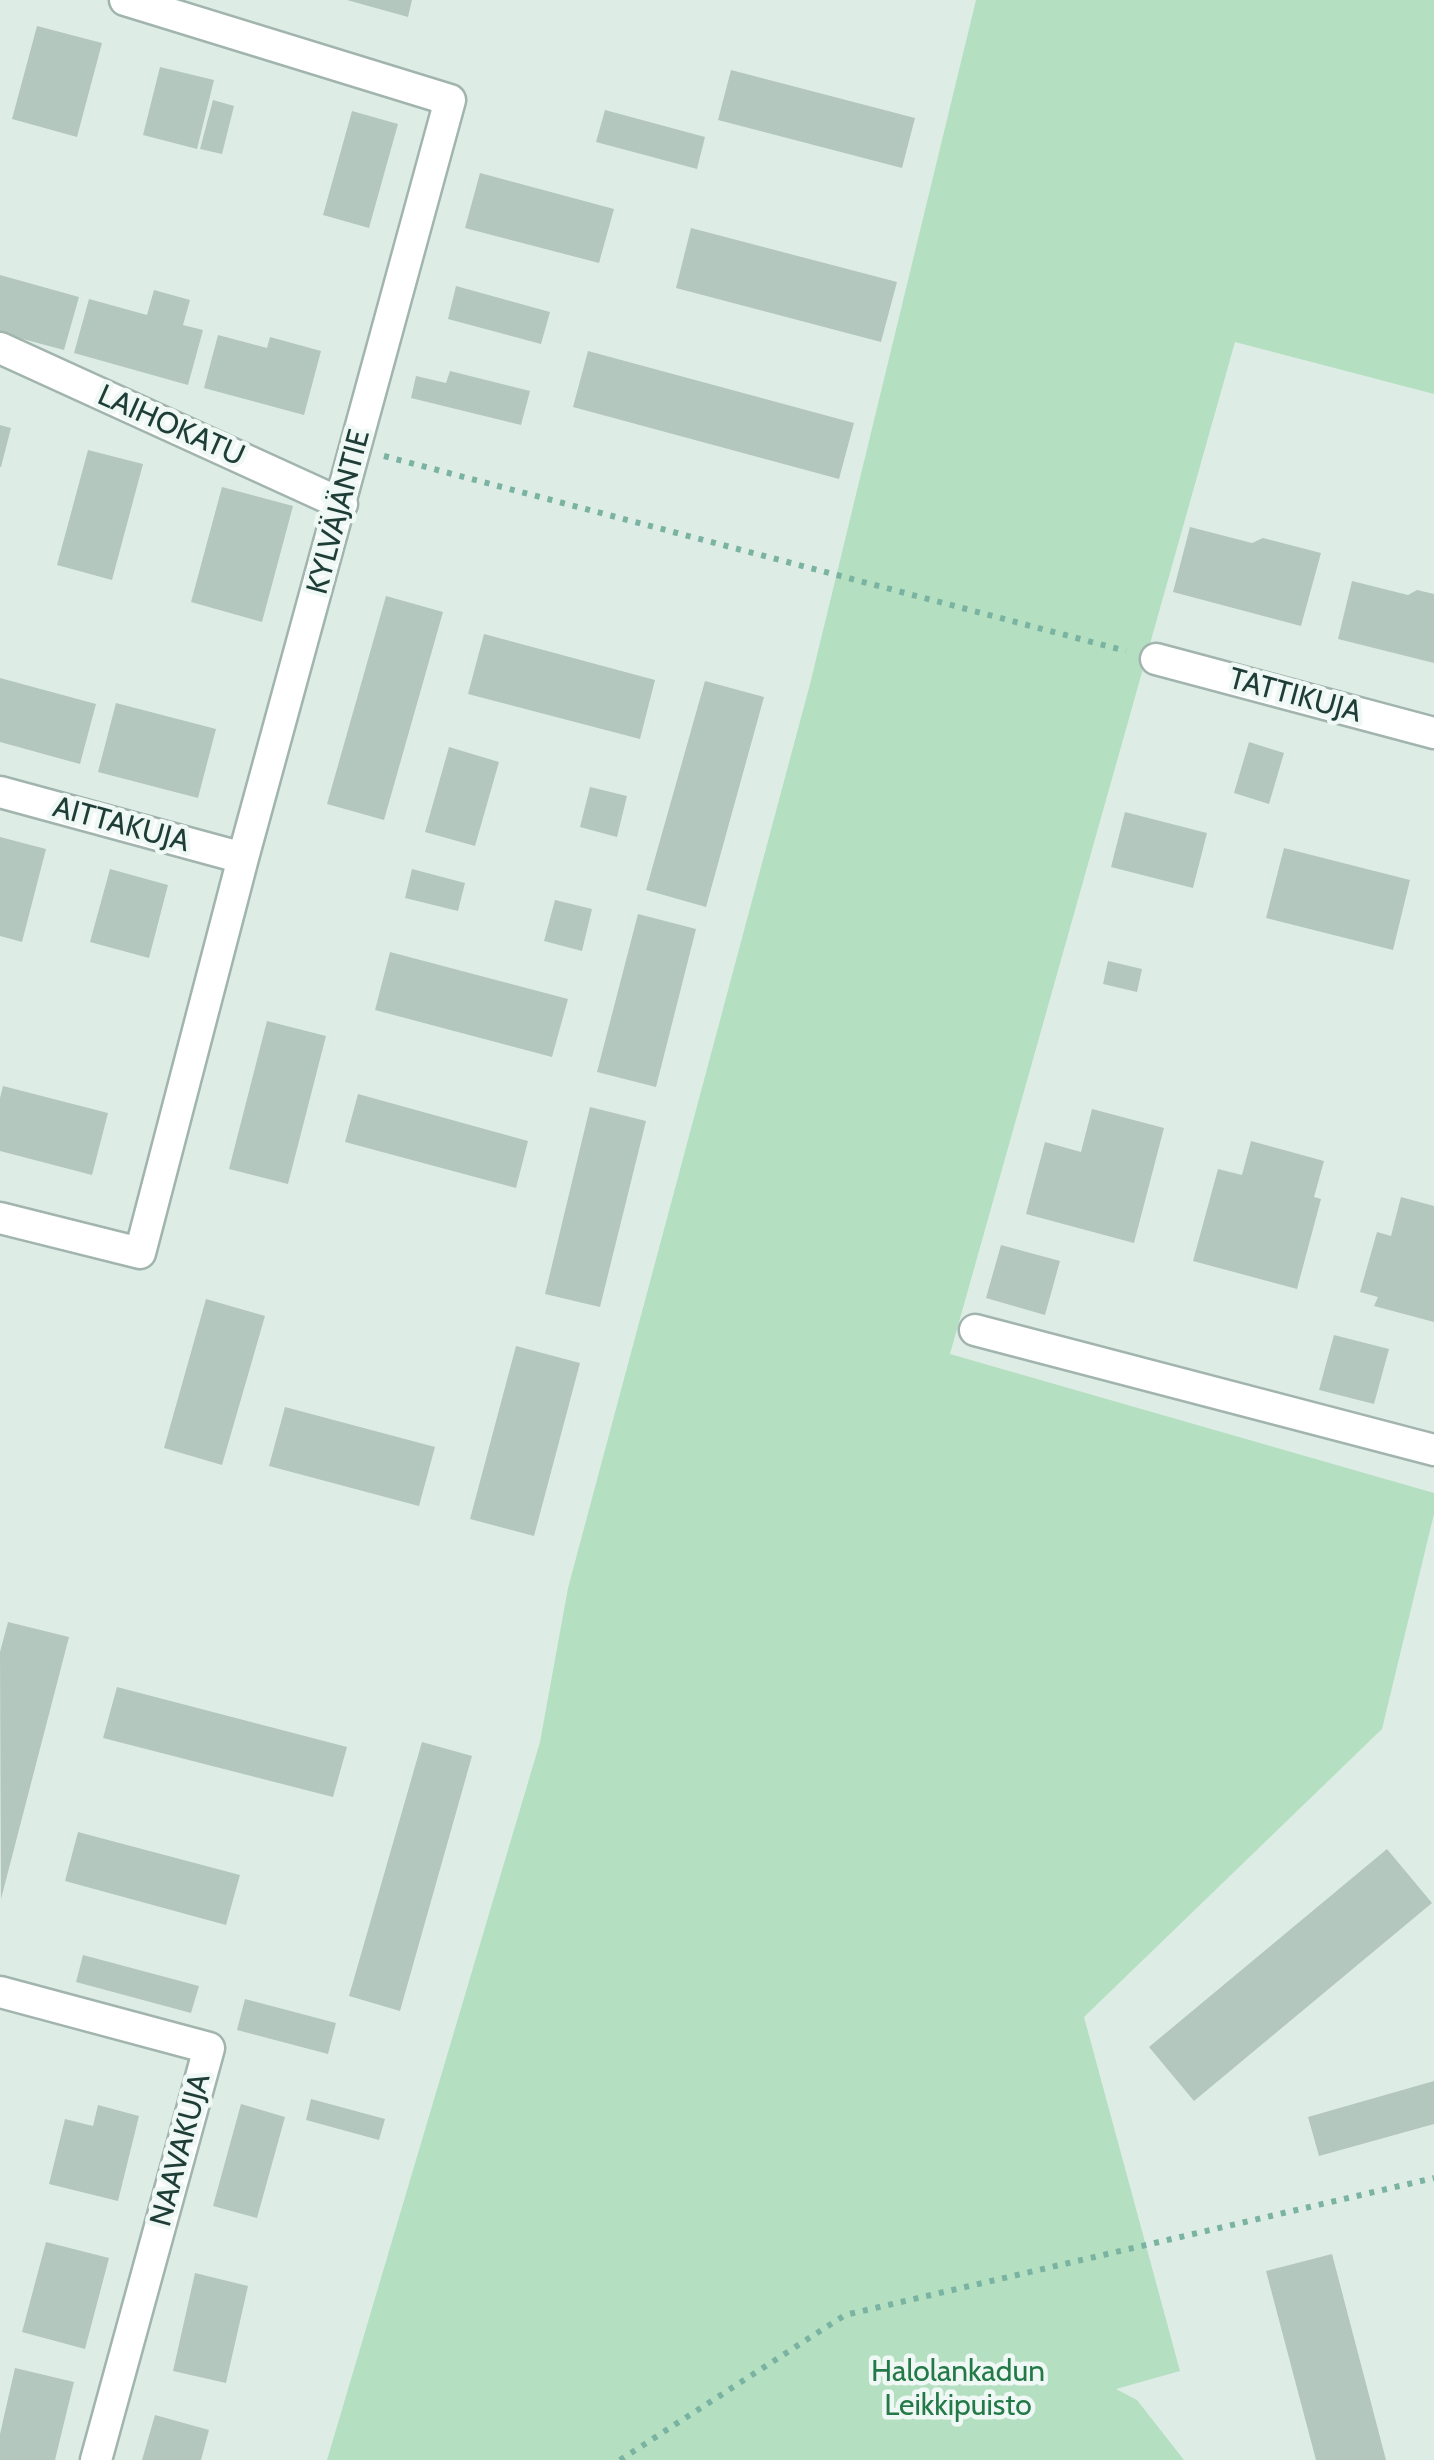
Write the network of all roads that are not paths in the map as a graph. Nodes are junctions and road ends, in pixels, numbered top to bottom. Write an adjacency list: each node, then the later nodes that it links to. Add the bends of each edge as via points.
1 (125, 0): 3 (street, KYLVÄJÄNTIE, via 450,100)
2 (0, 348): 3 (street, LAIHOKATU)
3 (342, 504): 7 (street, KYLVÄJÄNTIE)
4 (1156, 659): 5 (street, TATTIKUJA)
5 (1434, 733)
6 (0, 792): 7 (street, AITTAKUJA)
7 (243, 858): 8 (street, KYLVÄJÄNTIE, via 140,1253)
8 (0, 1218)
9 (975, 1330): 10 (street)
10 (1434, 1450)
11 (0, 1992): 12 (street, NAAVAKUJA, via 210,2048)
12 (96, 2460)

